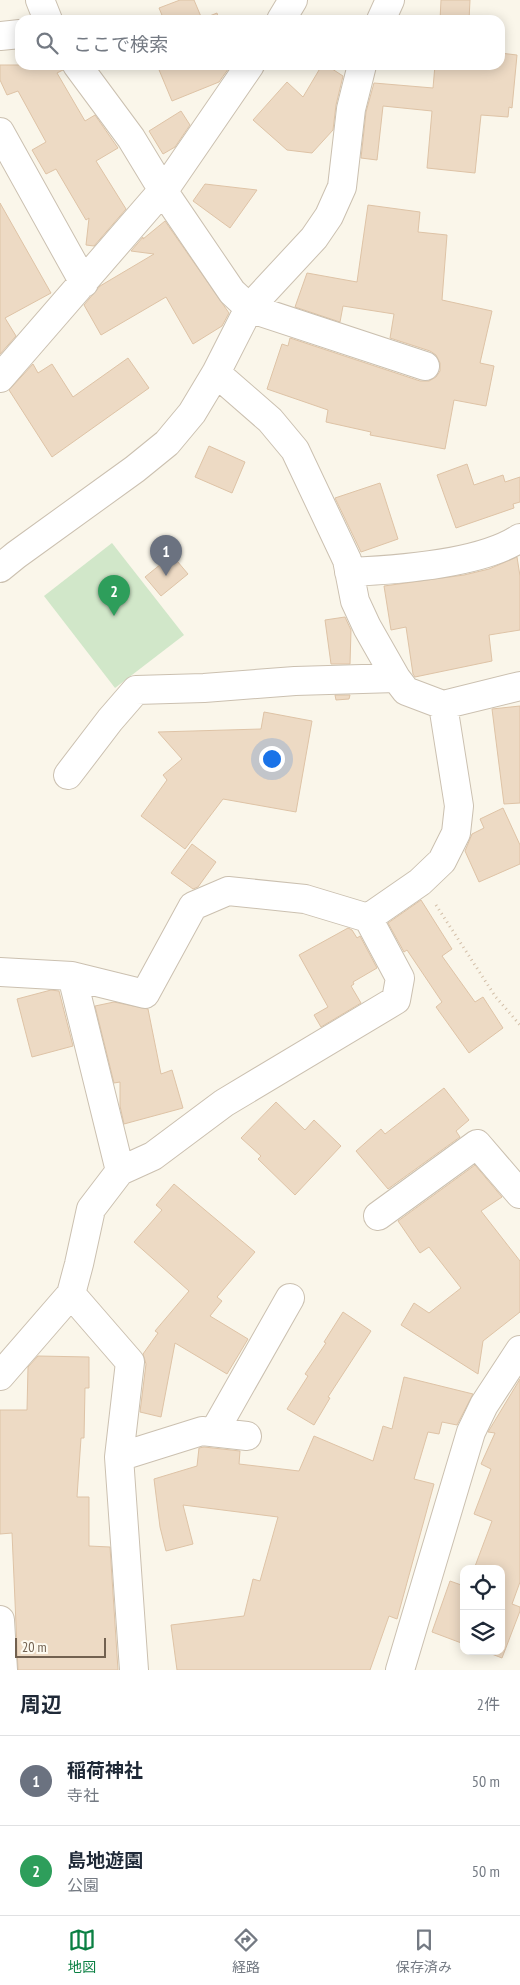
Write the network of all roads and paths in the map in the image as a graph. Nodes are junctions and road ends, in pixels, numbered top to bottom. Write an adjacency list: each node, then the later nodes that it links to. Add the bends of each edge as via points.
1 (40, 0): 4 (street)
2 (293, 0): 5 (street)
3 (390, 0): 6 (street)
4 (46, 15)
5 (284, 15)
6 (383, 15)
7 (15, 34): 8 (street)
8 (0, 36)
9 (81, 70): 13 (street, via 131,138)
10 (247, 70): 13 (street)
11 (361, 70): 15 (street, via 351,109 342,188 329,216 314,238)
12 (0, 132): 14 (street)
13 (162, 190): 14 (street); 15 (street, via 232,292)
14 (84, 283): 18 (street)
15 (249, 308): 16 (street); 17 (street)
16 (425, 366)
17 (216, 373): 20 (street, via 192,413 167,443); 21 (street, via 270,420 295,450)
18 (0, 378)
19 (520, 538): 21 (street, via 494,550 441,563)
20 (0, 568)
21 (350, 572): 22 (street, via 355,601)
22 (396, 678): 24 (street, via 406,691); 25 (street, via 295,680 136,690)
23 (520, 686): 24 (street)
24 (443, 705): 26 (street, via 459,806 456,833 442,861)
25 (68, 775)
26 (420, 882): 27 (street); 30 (path, via 495,996)
27 (368, 918): 29 (street, via 305,898 228,891 194,906 145,994); 31 (street, via 400,978 396,1000 224,1103 153,1156)
28 (0, 972): 29 (street)
29 (72, 976): 31 (street)
30 (520, 1025)
31 (120, 1170): 34 (street, via 91,1209)
32 (520, 1194): 33 (street, via 477,1144)
33 (378, 1216)
34 (70, 1294): 37 (street); 40 (street, via 130,1362)
35 (290, 1298): 38 (street)
36 (520, 1350): 44 (street, via 484,1405 471,1432)
37 (0, 1376)
38 (214, 1432): 39 (street); 40 (street, via 202,1431)
39 (248, 1436)
40 (119, 1457): 43 (street)
41 (0, 1620): 42 (street)
42 (3, 1670)
43 (134, 1670)
44 (400, 1670)

